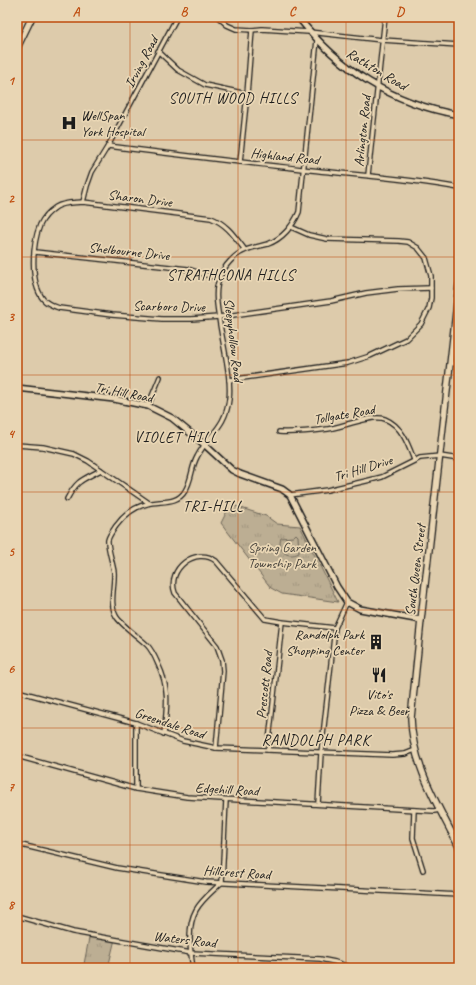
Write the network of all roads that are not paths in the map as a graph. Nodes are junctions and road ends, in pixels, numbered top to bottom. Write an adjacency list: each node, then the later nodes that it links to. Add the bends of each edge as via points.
1 (32, 17): 11 (main road)
2 (177, 17): 12 (street, Irving Road)
3 (218, 17): 6 (street, via 236,29)
4 (298, 17): 7 (street, Rathton Road)
5 (384, 17): 9 (street, Arlington Road)
6 (252, 30): 7 (street, via 262,28); 14 (street)
7 (309, 32): 8 (street, Rathton Road); 9 (street)
8 (317, 40): 13 (street, Rathton Road, via 336,59); 18 (street, Sleepyhollow Road)
9 (382, 40): 10 (street); 13 (street, Arlington Road)
10 (459, 45)
11 (17, 48)
12 (158, 51): 14 (street, via 178,70 205,86); 16 (street, Irving Road)
13 (377, 86): 15 (street, Rathton Road, via 414,103); 19 (street, Arlington Road)
14 (248, 94): 17 (street)
15 (459, 115)
16 (108, 146): 17 (street, Highland Road); 21 (street, Irving Road, via 92,172)
17 (240, 162): 18 (street, Highland Road)
18 (303, 170): 19 (street, Highland Road); 22 (street, Sleepyhollow Road, via 299,212)
19 (368, 175): 20 (street, Highland Road)
20 (459, 188)
21 (83, 202): 23 (street, Sharon Drive, via 65,203 50,212 40,224); 24 (street, Sharon Drive, via 211,218 227,227)
22 (291, 227): 24 (street, Sleepyhollow Road, via 270,243); 28 (street, via 327,239 408,242 418,248 426,258)
23 (36, 238): 25 (street, Scarboro Drive)
24 (245, 250): 26 (street, Sleepyhollow Road, via 226,265)
25 (35, 252): 26 (street, Shelbourne Drive, via 188,269); 29 (street, Scarboro Drive, via 33,269 36,287 44,300 55,307 162,319)
26 (219, 279): 29 (street, Sleepyhollow Road, via 216,298)
27 (459, 286): 30 (main road, South Queen Street)
28 (431, 288): 29 (street, Scarboro Drive, via 366,293 330,301); 33 (street, via 429,308 417,330 406,339 370,356 348,363)
29 (219, 317): 33 (street, Sleepyhollow Road)
30 (451, 363): 31 (street); 39 (main road, South Queen Street)
31 (459, 365)
32 (160, 377): 35 (street)
33 (229, 380): 38 (street, Sleepyhollow Road, via 229,398 221,425)
34 (17, 388): 35 (street, Tri Hill Road, via 114,399)
35 (148, 406): 38 (street, Tri Hill Road, via 172,418)
36 (279, 432): 41 (street, Tollgate Road, via 329,429 379,417 386,419 405,436)
37 (17, 445): 42 (street, via 43,447 74,454)
38 (205, 445): 43 (street, Tri Hill Road, via 232,470 282,489); 45 (street, Sleepyhollow Road, via 197,457 184,493 168,502)
39 (440, 456): 40 (street, Tri Hill Drive); 41 (street, Tri Hill Drive); 47 (main road, South Queen Street)
40 (459, 458)
41 (414, 460): 43 (street, Tri Hill Drive, via 366,481)
42 (101, 470): 44 (street, via 79,482); 45 (street)
43 (290, 495): 46 (street)
44 (68, 499)
45 (149, 503): 52 (street, Sleepyhollow Road, via 128,513 114,528 108,540 114,573 113,610 117,618 154,654 166,686)
46 (347, 602): 47 (street, via 360,609); 49 (street)
47 (421, 620): 55 (main road, South Queen Street, via 411,718)
48 (282, 622): 49 (street); 53 (street, via 265,619 211,558 187,560 179,567 173,578 175,593 217,646 222,660); 54 (street, Prescott Road)
49 (335, 628): 56 (street)
50 (17, 691): 51 (street, Greendale Road)
51 (136, 723): 52 (street, Greendale Road); 58 (street)
52 (164, 734): 53 (street, Greendale Road)
53 (216, 748): 54 (street, Greendale Road)
54 (268, 750): 56 (street, Greendale Road)
55 (415, 750): 56 (street, Greendale Road, via 392,755); 62 (main road, South Queen Street)
56 (322, 752): 60 (street)
57 (17, 756): 58 (street, Edgehill Road)
58 (136, 789): 59 (street, Edgehill Road)
59 (226, 800): 60 (street, Edgehill Road); 66 (street)
60 (318, 804): 61 (street, Edgehill Road)
61 (414, 810): 62 (street, Edgehill Road); 65 (street, via 413,838)
62 (440, 810): 64 (main road, South Queen Street)
63 (17, 844): 66 (street, Hillcrest Road, via 117,868 206,882)
64 (459, 848)
65 (423, 870)
66 (222, 882): 67 (street, Hillcrest Road); 69 (street, via 196,910 190,937)
67 (459, 895)
68 (17, 916): 69 (street, Waters Road, via 73,932)
69 (191, 953): 70 (street); 71 (street, Waters Road, via 320,959)
70 (193, 968)
71 (352, 968)

